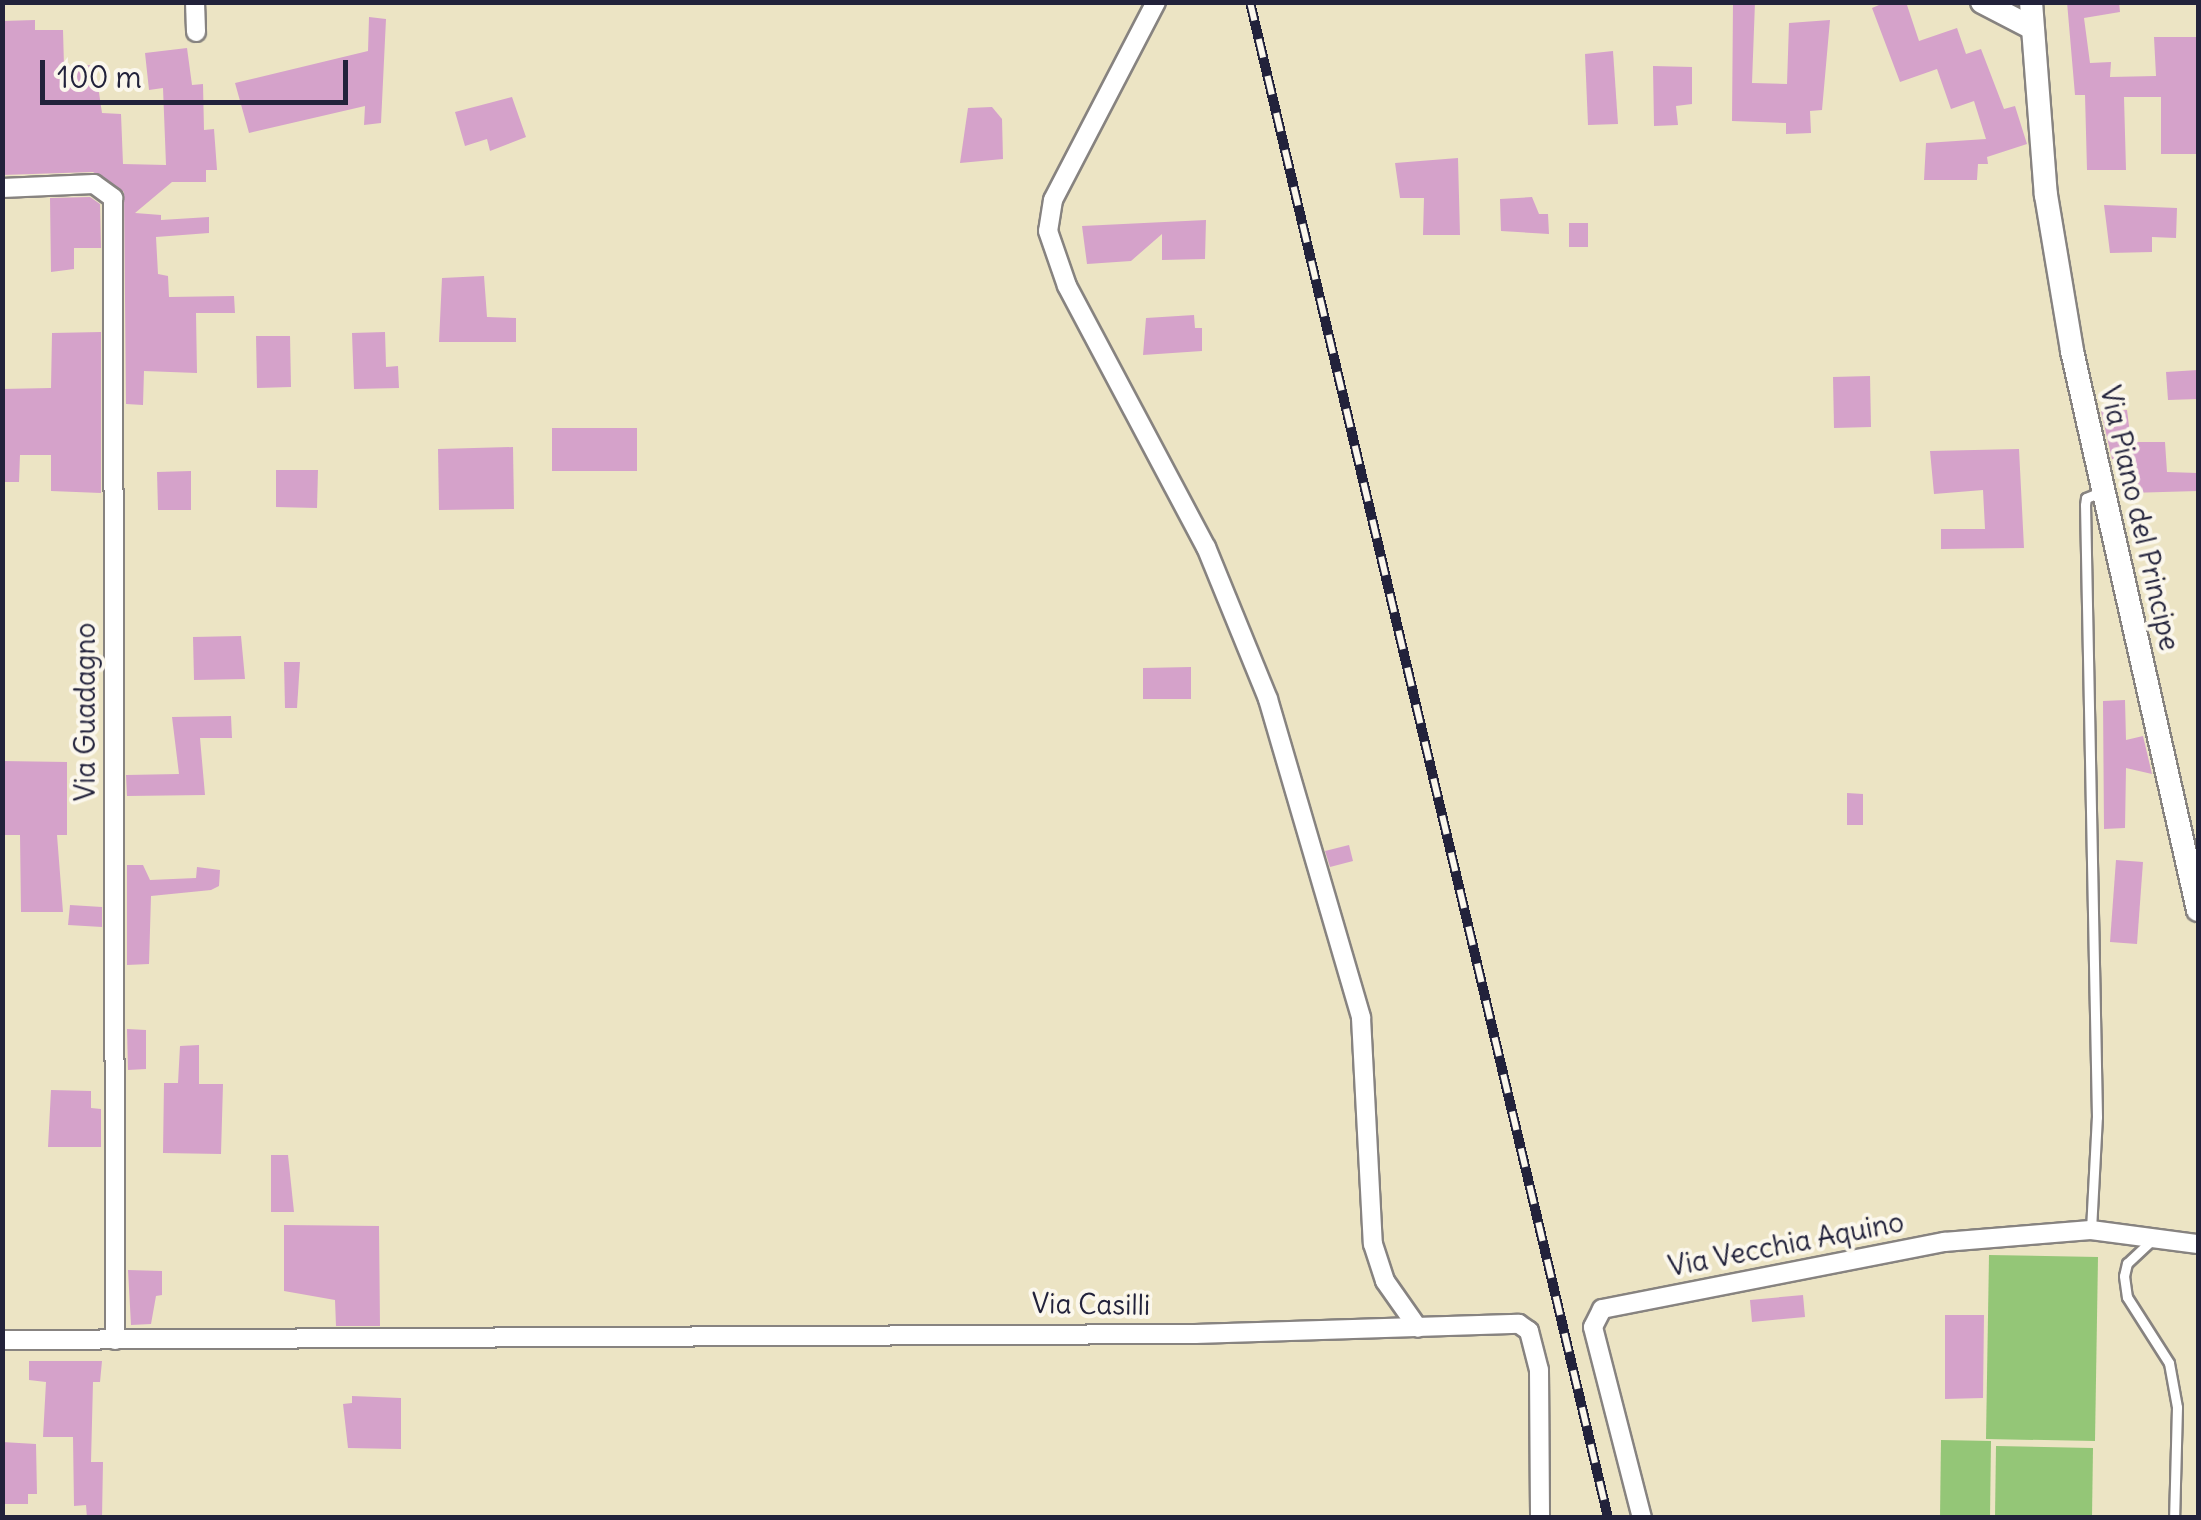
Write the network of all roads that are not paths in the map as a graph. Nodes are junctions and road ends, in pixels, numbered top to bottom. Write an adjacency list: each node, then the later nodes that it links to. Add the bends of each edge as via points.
1 (195, 2): 6 (street)
2 (1156, 2): 13 (street, via 1053,200 1048,231 1067,286 1206,547 1268,699 1361,1018 1373,1244 1385,1281)
3 (1982, 2): 5 (street)
4 (2032, 2): 5 (street, Via Piano del Principe)
5 (2032, 28): 8 (street, Via Piano del Principe, via 2046,195)
6 (196, 32)
7 (2, 188): 15 (street, Via Guadagno, via 94,184 112,198)
8 (2103, 490): 9 (street, Via Piano del Principe); 10 (lane, via 2085,505 2097,1082)
9 (2198, 910)
10 (2091, 1230): 11 (street, Via Vecchia Aquino); 17 (street, Via Vecchia Aquino, via 1886,1251 1602,1309 1593,1327)
11 (2153, 1239): 12 (street, Via Vecchia Aquino); 18 (lane, via 2127,1263 2124,1276 2127,1296 2169,1363 2176,1407)
12 (2198, 1244)
13 (1418, 1328): 15 (street, Via Casilli); 16 (street, Via Casilli, via 1519,1324 1529,1331 1539,1370)
14 (2, 1340): 15 (street, Via Casilli)
15 (115, 1340)
16 (1540, 1518)
17 (1642, 1518)
18 (2174, 1518)

